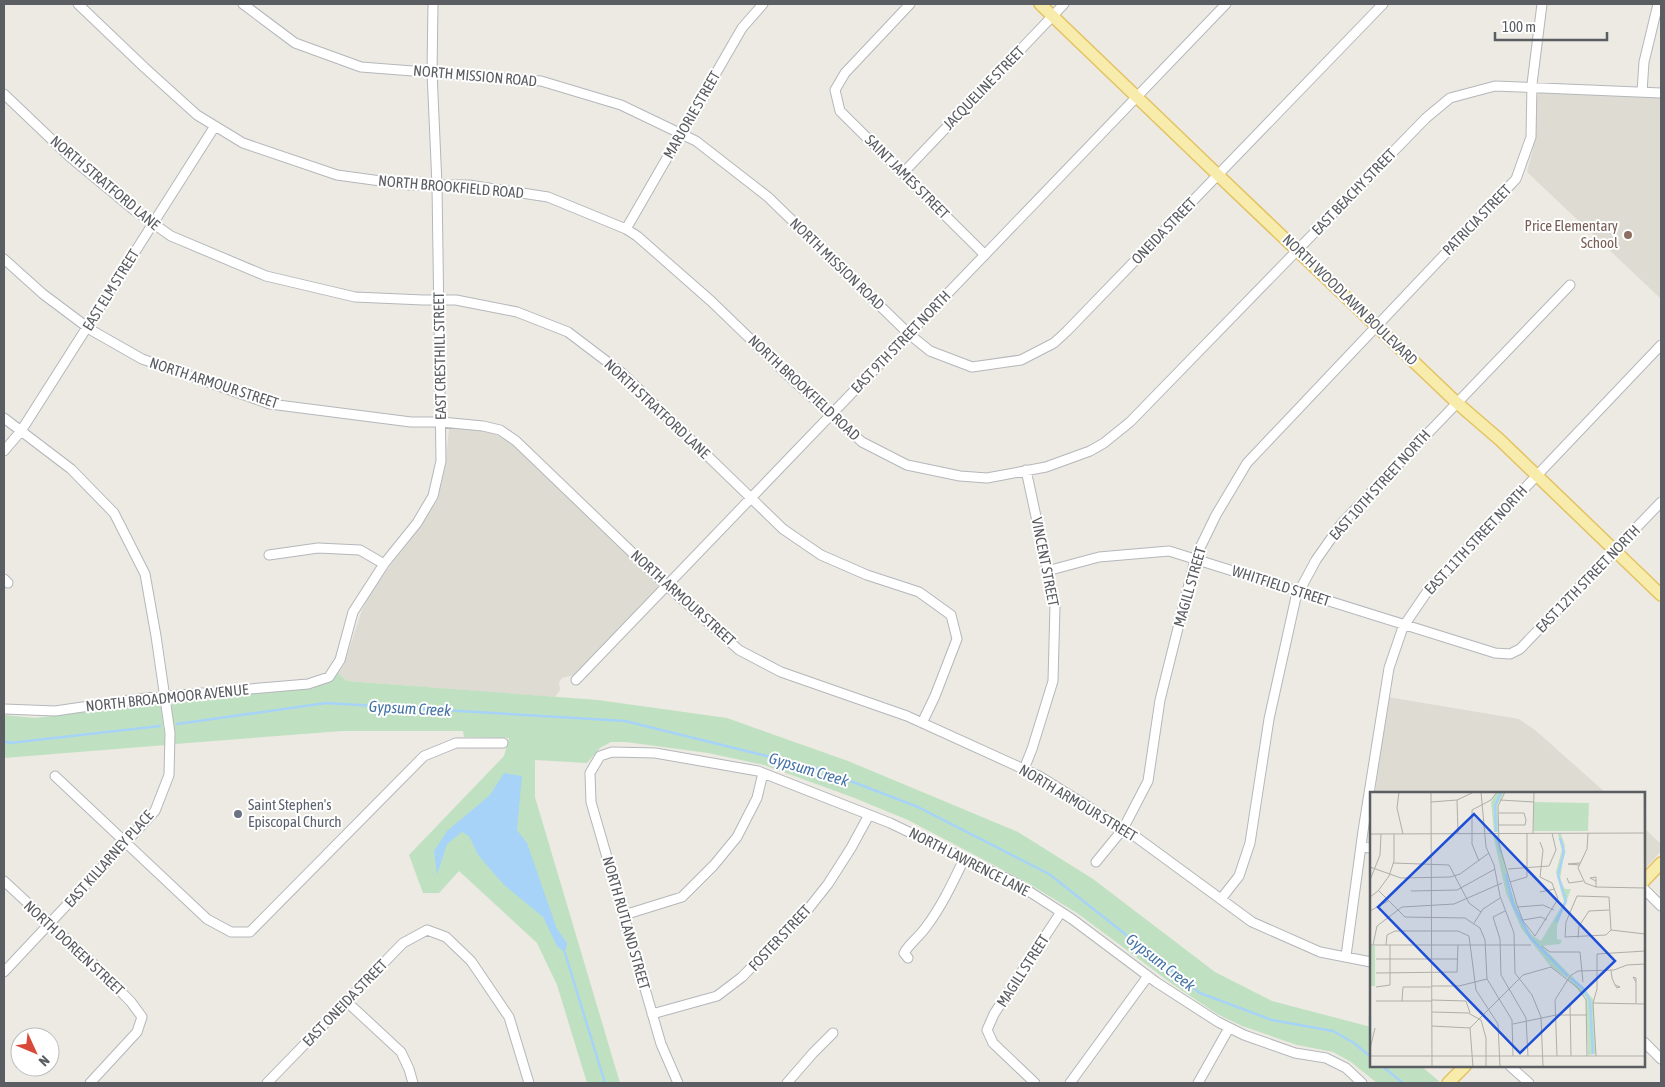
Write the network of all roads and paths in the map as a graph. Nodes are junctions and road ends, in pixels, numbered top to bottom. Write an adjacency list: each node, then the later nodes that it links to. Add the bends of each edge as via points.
1 (78, 4): 19 (street, NORTH BROOKFIELD ROAD, via 189,108)
2 (243, 4): 13 (street, NORTH MISSION ROAD, via 295,43 353,64)
3 (433, 4): 13 (street, EAST CRESTHILL STREET)
4 (763, 4): 20 (street, MARJORIE STREET, via 742,28)
5 (910, 4): 21 (street, SAINT JAMES STREET, via 845,73 835,90 840,111)
6 (1040, 4): 12 (main road, NORTH WOODLAWN BOULEVARD)
7 (1064, 4): 12 (street, JACQUELINE STREET)
8 (1226, 4): 18 (street, EAST 9TH STREET NORTH)
9 (1382, 4): 22 (street, ONEIDA STREET)
10 (1542, 4): 14 (street, PATRICIA STREET)
11 (1658, 4): 15 (street, via 1644,62)
12 (1052, 16): 18 (main road, NORTH WOODLAWN BOULEVARD); 21 (street, JACQUELINE STREET)
13 (432, 72): 20 (street, NORTH MISSION ROAD, via 541,81 622,105); 23 (street, EAST CRESTHILL STREET)
14 (1532, 87): 15 (street, EAST BEACHY STREET); 26 (street, EAST BEACHY STREET, via 1495,86 1450,98 1426,118); 32 (street, PATRICIA STREET, via 1530,137 1516,179)
15 (1642, 92): 16 (street, EAST BEACHY STREET)
16 (1661, 93)
17 (4, 94): 24 (street, NORTH STRATFORD LANE, via 70,157)
18 (1136, 97): 22 (main road, NORTH WOODLAWN BOULEVARD); 27 (street, EAST 9TH STREET NORTH)
19 (215, 126): 23 (street, NORTH BROOKFIELD ROAD, via 243,143 337,175 410,185); 24 (street, EAST ELM STREET)
20 (682, 134): 25 (street, MARJORIE STREET); 33 (street, NORTH MISSION ROAD, via 696,141 768,197)
21 (903, 173): 27 (street, SAINT JAMES STREET)
22 (1218, 175): 26 (main road, NORTH WOODLAWN BOULEVARD); 33 (street, ONEIDA STREET, via 1067,331 1054,343 1021,360 972,367 930,351)
23 (437, 185): 25 (street, NORTH BROOKFIELD ROAD, via 469,185 548,197); 30 (street, EAST CRESTHILL STREET)
24 (153, 224): 30 (street, NORTH STRATFORD LANE, via 170,236 266,276 355,297); 31 (street, EAST ELM STREET)
25 (626, 229): 36 (street, NORTH BROOKFIELD ROAD, via 711,301)
26 (1297, 251): 32 (main road, NORTH WOODLAWN BOULEVARD); 41 (street, EAST BEACHY STREET, via 1124,427 1090,451 1046,467)
27 (985, 255): 33 (street, EAST 9TH STREET NORTH)
28 (4, 259): 31 (street, NORTH ARMOUR STREET, via 42,294)
29 (1570, 285): 35 (street, EAST 10TH STREET NORTH)
30 (438, 300): 38 (street, EAST CRESTHILL STREET); 43 (street, NORTH STRATFORD LANE, via 456,300 517,312 568,332 622,373)
31 (87, 326): 38 (street, NORTH ARMOUR STREET, via 142,359 270,404 411,422); 39 (street, EAST ELM STREET)
32 (1377, 326): 35 (main road, NORTH WOODLAWN BOULEVARD); 47 (street, MAGILL STREET, via 1247,463 1216,515)
33 (909, 334): 36 (street, EAST 9TH STREET NORTH)
34 (1661, 345): 42 (street, EAST 11TH STREET NORTH)
35 (1456, 402): 42 (main road, NORTH WOODLAWN BOULEVARD); 51 (street, EAST 10TH STREET NORTH, via 1342,522)
36 (831, 415): 41 (street, NORTH BROOKFIELD ROAD, via 862,442 907,465 987,478); 43 (street, EAST 9TH STREET NORTH)
37 (4, 418): 39 (street)
38 (441, 422): 48 (street, EAST CRESTHILL STREET, via 441,461 433,496 417,523); 50 (street, NORTH ARMOUR STREET, via 500,430 516,441)
39 (21, 431): 40 (street, EAST ELM STREET); 57 (street, via 72,469 114,513 145,574)
40 (4, 452)
41 (1026, 470): 49 (street, VINCENT STREET)
42 (1537, 475): 45 (main road, NORTH WOODLAWN BOULEVARD); 53 (street, EAST 11TH STREET NORTH, via 1429,589)
43 (750, 498): 50 (street, EAST 9TH STREET NORTH); 59 (street, NORTH STRATFORD LANE, via 783,529 821,555 919,592 951,615 958,639)
44 (1661, 502): 45 (street, EAST 12TH STREET NORTH)
45 (1615, 550): 52 (main road, NORTH WOODLAWN BOULEVARD); 54 (street, EAST 12TH STREET NORTH, via 1520,649)
46 (269, 555): 48 (street, via 318,548 360,550)
47 (1196, 559): 49 (street, WHITFIELD STREET, via 1169,551 1099,557); 51 (street, WHITFIELD STREET); 66 (street, MAGILL STREET, via 1160,700 1148,781)
48 (384, 564): 55 (street, EAST CRESTHILL STREET, via 353,612 340,660)
49 (1048, 571): 62 (street, VINCENT STREET, via 1055,605 1053,681)
50 (667, 586): 56 (street, EAST 9TH STREET NORTH); 59 (street, NORTH ARMOUR STREET, via 739,650 764,664)
51 (1299, 592): 53 (street, WHITFIELD STREET); 76 (street, EAST 10TH STREET NORTH, via 1269,719 1250,843 1239,876)
52 (1661, 595)
53 (1404, 626): 54 (street, WHITFIELD STREET, via 1495,653); 68 (street, EAST 11TH STREET NORTH, via 1389,668)
54 (1512, 653)
55 (329, 678): 57 (street, NORTH BROADMOOR AVENUE, via 308,684)
56 (576, 680)
57 (165, 697): 58 (street, NORTH BROADMOOR AVENUE, via 55,711); 67 (street, EAST KILLARNEY PLACE, via 170,733 169,775 155,811)
58 (4, 708)
59 (922, 723): 62 (street, NORTH ARMOUR STREET)
60 (503, 743): 67 (street, via 456,743 424,756 250,932 232,932 207,919)
61 (597, 760): 63 (street, NORTH LAWRENCE LANE, via 612,752 655,752); 79 (street, NORTH RUTLAND STREET, via 590,773 591,802)
62 (1024, 769): 66 (street, NORTH ARMOUR STREET)
63 (764, 773): 65 (street, NORTH LAWRENCE LANE); 79 (street, via 737,837 714,865 682,897)
64 (55, 776): 67 (street)
65 (868, 815): 70 (street, NORTH LAWRENCE LANE); 87 (street, FOSTER STREET, via 852,848 828,884 742,977 717,996)
66 (1123, 829): 71 (street, MAGILL STREET); 76 (street, NORTH ARMOUR STREET)
67 (126, 843): 80 (street, EAST KILLARNEY PLACE)
68 (1361, 846): 69 (street); 81 (street, EAST 11TH STREET NORTH)
69 (1370, 848)
70 (964, 858): 78 (street, NORTH LAWRENCE LANE, via 1016,883); 82 (street, via 926,928 904,953)
71 (1096, 862)
72 (1661, 864): 73 (main road)
73 (1645, 880)
74 (4, 881): 80 (street, NORTH DOREEN STREET)
75 (1645, 890): 77 (street)
76 (1221, 900): 81 (street, NORTH ARMOUR STREET, via 1252,922 1320,952)
77 (1661, 906)
78 (1061, 912): 85 (street, NORTH LAWRENCE LANE); 100 (street, MAGILL STREET, via 994,1014 987,1030 993,1043)
79 (624, 915): 87 (street, NORTH RUTLAND STREET)
80 (50, 924): 84 (street, EAST KILLARNEY PLACE); 94 (street, NORTH DOREEN STREET, via 132,1002 142,1017 137,1032)
81 (1346, 956): 83 (street, NORTH ARMOUR STREET)
82 (908, 958)
83 (1370, 962)
84 (4, 972)
85 (1148, 976): 88 (street, NORTH LAWRENCE LANE); 101 (street)
86 (346, 1001): 95 (street, EAST ONEIDA STREET); 96 (street, via 401,1052); 97 (street, EAST ONEIDA STREET, via 403,943 427,930 446,937 470,961 508,1017)
87 (652, 1014): 98 (street, NORTH RUTLAND STREET)
88 (1229, 1028): 102 (street); 103 (street, NORTH LAWRENCE LANE, via 1295,1053 1326,1058 1346,1068)
89 (833, 1033): 99 (street)
90 (1645, 1043): 91 (street)
91 (1661, 1060)
92 (1464, 1067): 104 (main road)
93 (1511, 1067): 105 (street)
94 (90, 1083)
95 (268, 1083)
96 (413, 1083)
97 (529, 1083)
98 (678, 1083)
99 (787, 1083)
100 (1035, 1083)
101 (1070, 1083)
102 (1195, 1083)
103 (1362, 1083)
104 (1448, 1083)
105 (1529, 1083)

